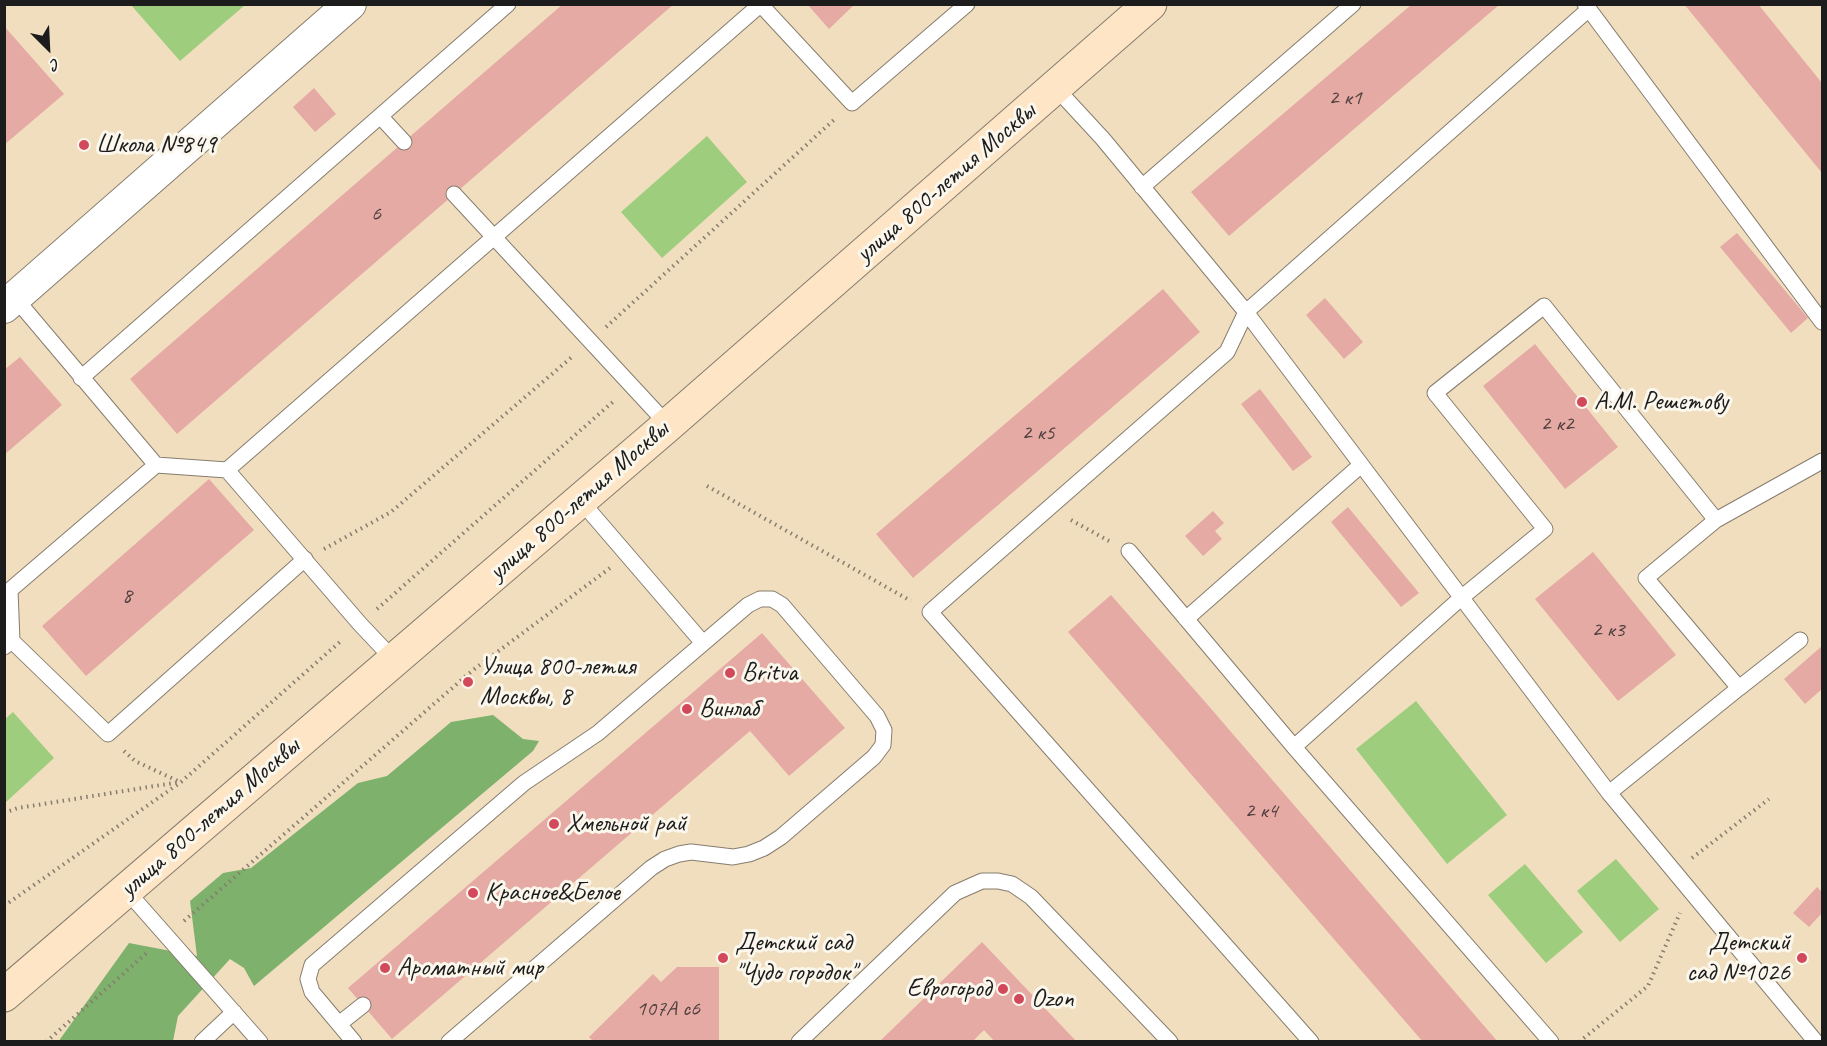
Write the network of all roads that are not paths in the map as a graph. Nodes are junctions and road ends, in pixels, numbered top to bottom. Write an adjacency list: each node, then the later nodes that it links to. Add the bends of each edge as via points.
1 (350, 4): 14 (street)
2 (507, 4): 9 (lane)
3 (967, 4): 6 (lane, via 852,103)
4 (1150, 4): 8 (main road, улица 800-летия Москвы)
5 (1353, 4): 11 (lane)
6 (761, 5): 13 (lane)
7 (1587, 7): 15 (lane); 16 (lane)
8 (1055, 87): 11 (lane); 18 (main road, улица 800-летия Москвы)
9 (380, 116): 10 (lane); 17 (lane)
10 (404, 142)
11 (1142, 187): 15 (lane)
12 (454, 194): 13 (lane)
13 (494, 238): 18 (lane); 22 (lane)
14 (10, 303): 17 (lane)
15 (1246, 312): 21 (lane); 48 (lane, via 1227,352 930,612)
16 (1822, 322)
17 (81, 378): 20 (lane)
18 (668, 425): 23 (main road, улица 800-летия Москвы)
19 (1822, 461): 24 (lane)
20 (156, 465): 22 (lane); 27 (lane)
21 (1361, 465): 28 (lane); 29 (lane)
22 (227, 470): 26 (lane)
23 (580, 500): 31 (lane); 33 (main road, улица 800-летия Москвы)
24 (1716, 520): 28 (lane, via 1544,306 1435,393 1545,530); 34 (lane, via 1646,578)
25 (1129, 551): 29 (lane)
26 (305, 559): 32 (lane, via 108,734); 33 (lane)
27 (7, 587): 32 (lane)
28 (1461, 598): 35 (lane); 36 (lane)
29 (1186, 619): 35 (lane)
30 (1800, 640): 34 (lane)
31 (703, 643): 41 (lane, via 598,733 524,783 312,965 309,987); 45 (lane, via 748,605 772,599 782,605 877,716 884,730 883,745 874,757 764,848 733,857 691,852 665,859 651,868)
32 (8, 644)
33 (394, 660): 37 (main road, улица 800-летия Москвы)
34 (1739, 688): 36 (lane)
35 (1294, 747): 49 (lane)
36 (1610, 793): 50 (lane)
37 (126, 890): 38 (main road, улица 800-летия Москвы); 40 (lane)
38 (4, 995)
39 (363, 1005): 41 (lane)
40 (234, 1012): 42 (lane); 43 (lane)
41 (339, 1024): 44 (lane)
42 (202, 1041)
43 (260, 1041)
44 (354, 1041)
45 (449, 1041)
46 (799, 1041): 47 (lane, via 955,893 990,881 1012,884 1031,897)
47 (1170, 1041)
48 (1311, 1041)
49 (1551, 1041)
50 (1816, 1041)

